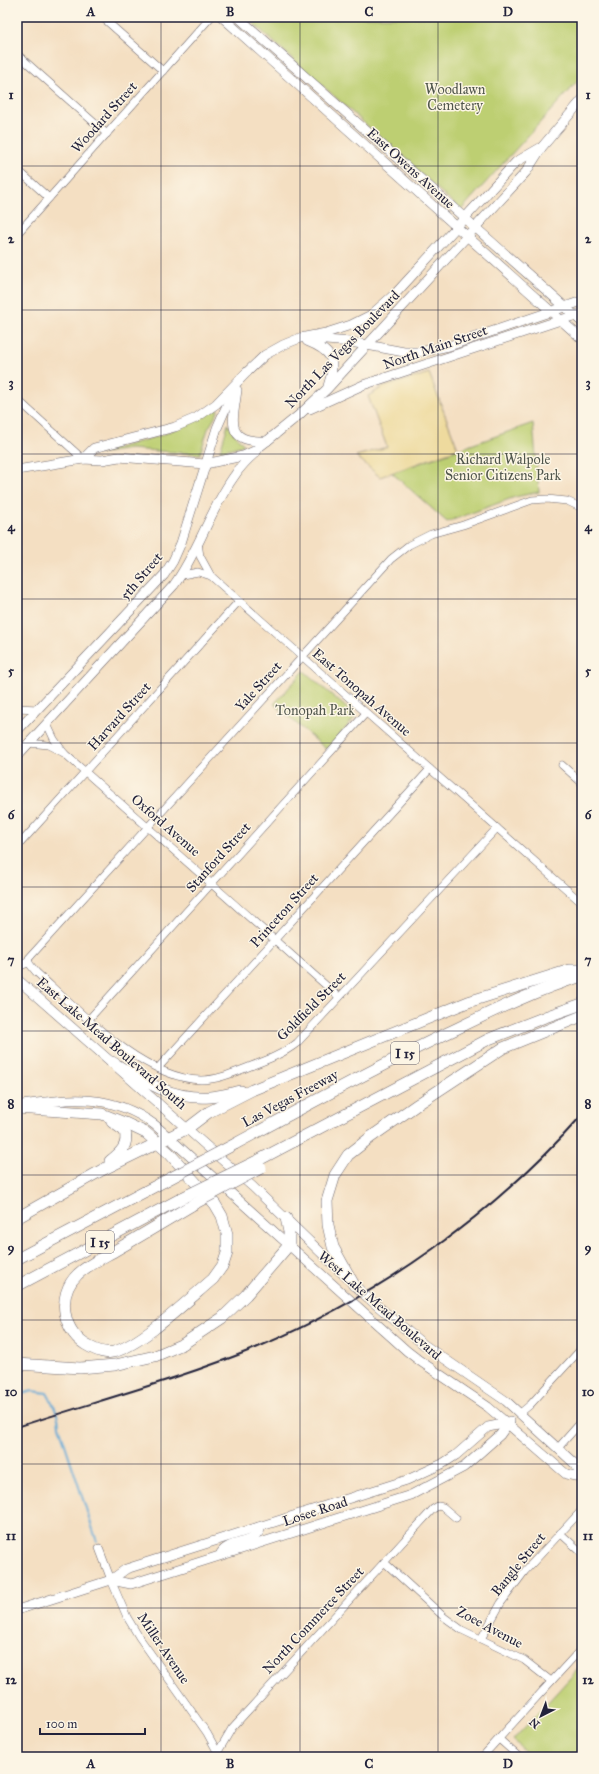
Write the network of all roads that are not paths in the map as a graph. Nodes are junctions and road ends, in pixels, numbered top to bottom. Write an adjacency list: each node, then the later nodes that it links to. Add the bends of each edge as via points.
1 (102, 17): 6 (street)
2 (211, 17): 6 (street, Woodard Street)
3 (222, 17): 13 (main road, East Owens Avenue)
4 (238, 17): 12 (main road, East Owens Avenue)
5 (17, 54): 8 (street)
6 (163, 71): 8 (street, Woodard Street)
7 (582, 100): 9 (main road, North Las Vegas Boulevard)
8 (106, 134): 11 (street, Woodard Street)
9 (542, 147): 12 (main road, North Las Vegas Boulevard, via 516,162); 14 (main road, North Las Vegas Boulevard, via 526,172)
10 (17, 169): 11 (street)
11 (49, 198): 15 (street, Woodard Street)
12 (464, 218): 13 (main road, North Las Vegas Boulevard); 14 (main road, East Owens Avenue)
13 (456, 227): 16 (main road, East Owens Avenue); 23 (main road, North Las Vegas Boulevard, via 388,302 372,314 340,328)
14 (475, 228): 16 (main road, North Las Vegas Boulevard); 18 (main road, East Owens Avenue)
15 (17, 234)
16 (467, 237): 19 (main road, East Owens Avenue); 25 (main road, North Las Vegas Boulevard)
17 (582, 301): 18 (main road, North Main Street)
18 (564, 306): 19 (main road, North Main Street); 20 (main road, East Owens Avenue)
19 (551, 311): 21 (main road, East Owens Avenue); 25 (main road, North Main Street, via 433,350 404,352)
20 (578, 314): 21 (main road, North Main Street); 22 (main road, East Owens Avenue)
21 (561, 320): 24 (main road, East Owens Avenue); 29 (main road, North Main Street, via 347,391)
22 (582, 322)
23 (300, 338): 25 (main road, North Main Street); 26 (main road, North Las Vegas Boulevard, via 265,355); 27 (main road, via 323,348 330,356 333,370)
24 (582, 339)
25 (366, 345): 27 (main road, North Las Vegas Boulevard)
26 (238, 381): 30 (main road, via 234,428 244,439 251,442); 31 (main road, North Las Vegas Boulevard, via 216,404 196,418 169,429 94,448); 32 (main road, 5th Street, via 223,413)
27 (327, 389): 29 (main road, North Las Vegas Boulevard)
28 (17, 399): 31 (street)
29 (299, 415): 30 (main road, North Las Vegas Boulevard)
30 (267, 441): 32 (main road, North Las Vegas Boulevard, via 243,456); 35 (main road, via 235,474)
31 (83, 459): 32 (main road, North Las Vegas Boulevard, via 102,460 119,457); 33 (main road, North Las Vegas Boulevard)
32 (205, 464): 39 (main road, 5th Street, via 174,561 156,584)
33 (17, 470)
34 (582, 508): 40 (street, Yale Street, via 567,501 532,500 431,534 409,545 391,559)
35 (198, 543): 36 (main road); 37 (street, East Tonopah Avenue, via 200,556)
36 (182, 575): 37 (street, via 198,572); 41 (main road)
37 (211, 576): 38 (street, East Tonopah Avenue)
38 (239, 601): 40 (street, East Tonopah Avenue); 52 (street, Harvard Street)
39 (102, 641): 41 (main road); 43 (main road, 5th Street)
40 (302, 657): 44 (street, East Tonopah Avenue); 54 (street, Yale Street)
41 (107, 659): 45 (main road)
42 (17, 708): 43 (street)
43 (38, 710): 46 (main road, 5th Street)
44 (366, 713): 51 (street, East Tonopah Avenue); 57 (street, Stanford Street)
45 (47, 724): 47 (main road); 48 (street, Oxford Avenue)
46 (18, 727)
47 (29, 743): 48 (street, Oxford Avenue, via 48,745); 49 (main road)
48 (64, 753): 52 (street, Oxford Avenue)
49 (17, 756)
50 (562, 765): 53 (street)
51 (430, 769): 55 (street, East Tonopah Avenue); 59 (street, Princeton Street)
52 (86, 772): 54 (street, Oxford Avenue); 56 (street, Harvard Street)
53 (582, 783)
54 (148, 827): 57 (street, Oxford Avenue); 60 (street, Yale Street)
55 (496, 828): 58 (street, East Tonopah Avenue); 65 (street, Goldfield Street)
56 (17, 847)
57 (212, 883): 59 (street, Oxford Avenue); 68 (street, Stanford Street)
58 (582, 903)
59 (275, 940): 65 (street, Oxford Avenue); 70 (street, Princeton Street)
60 (28, 962): 61 (main road); 68 (street, Goldfield Street)
61 (17, 966)
62 (582, 970): 71 (highway, via 570,970 468,1002)
63 (582, 976): 83 (highway, Las Vegas Freeway / I 15, bridge, via 554,985 416,1048)
64 (17, 979): 69 (main road, East Lake Mead Boulevard South)
65 (339, 997): 70 (street, Goldfield Street, via 297,1043 274,1057 223,1077 201,1080 174,1076)
66 (582, 1004): 78 (highway, I 15, via 489,1039 268,1156)
67 (582, 1016): 84 (highway, via 503,1048 418,1104 348,1155 335,1175 327,1201 328,1225 333,1247)
68 (89, 1019): 70 (street, Goldfield Street, via 136,1056)
69 (112, 1062): 71 (highway, via 150,1085 177,1095 211,1097); 74 (main road, East Lake Mead Boulevard South)
70 (158, 1068)
71 (252, 1090): 74 (highway, via 210,1112)
72 (17, 1107): 73 (highway); 75 (main road, West Lake Mead Boulevard, via 62,1099 99,1100 144,1116)
73 (86, 1113): 76 (highway, via 102,1114 125,1122 146,1133); 79 (highway, via 100,1116 116,1124 126,1135 124,1149)
74 (188, 1128): 75 (highway); 77 (main road, East Lake Mead Boulevard South)
75 (169, 1138): 76 (highway); 82 (main road, West Lake Mead Boulevard)
76 (157, 1143): 78 (highway, bridge, via 180,1164 215,1204 222,1216 227,1234 227,1253 213,1279 131,1345 112,1352 99,1352 82,1343 65,1318 65,1294 78,1274 111,1253 192,1205); 79 (highway)
77 (225, 1162): 81 (main road, West Lake Mead Boulevard)
78 (258, 1165): 85 (highway, I 15, bridge, via 184,1197)
79 (102, 1170): 80 (highway)
80 (17, 1218)
81 (286, 1218): 82 (highway, via 290,1232); 84 (main road, West Lake Mead Boulevard)
82 (288, 1245): 87 (highway, via 246,1295 222,1318 184,1344 155,1356 114,1365 80,1368); 90 (main road, West Lake Mead Boulevard, via 407,1351)
83 (17, 1259)
84 (354, 1285): 88 (main road, West Lake Mead Boulevard, via 422,1344 506,1401)
85 (17, 1286)
86 (582, 1348): 88 (street, Losee Road)
87 (17, 1364)
88 (519, 1414): 90 (main road, Losee Road); 91 (main road, West Lake Mead Boulevard)
89 (582, 1421): 91 (street)
90 (508, 1423): 92 (main road, West Lake Mead Boulevard, via 566,1474); 95 (main road, Losee Road, via 488,1427 456,1455 407,1480); 99 (main road, Losee Road, via 500,1435 464,1467 423,1490)
91 (558, 1448): 92 (main road, West Lake Mead Boulevard, via 576,1465)
92 (581, 1478)
93 (582, 1510): 96 (street, Bangle Street)
94 (456, 1518): 100 (street, North Commerce Street, via 438,1506)
95 (259, 1527): 99 (main road, via 260,1530 255,1537 224,1548); 101 (main road, Losee Road, via 126,1569)
96 (560, 1533): 98 (street); 103 (street, Bangle Street, via 525,1571 501,1603)
97 (99, 1548): 101 (street, Miller Avenue)
98 (582, 1553)
99 (219, 1556): 101 (main road, Losee Road, via 131,1584)
100 (384, 1562): 103 (street, Zoee Avenue, via 444,1618); 107 (street, North Commerce Street, via 232,1728)
101 (111, 1580): 102 (main road, Losee Road); 107 (street, Miller Avenue, via 139,1637 207,1733)
102 (17, 1610)
103 (481, 1639): 105 (street, Zoee Avenue, via 524,1660)
104 (582, 1648): 105 (street)
105 (551, 1681): 106 (street)
106 (499, 1738): 108 (street); 109 (street)
107 (217, 1755)
108 (482, 1757)
109 (519, 1757)

